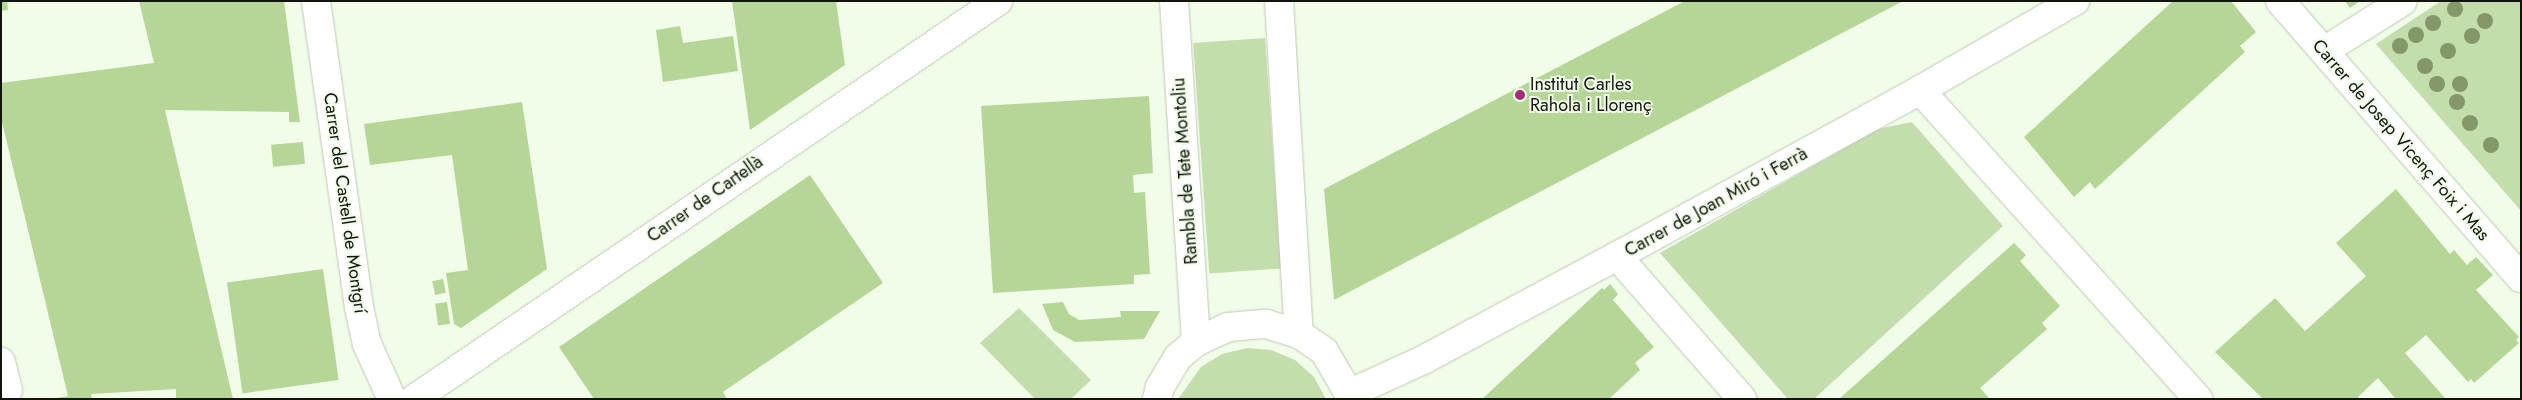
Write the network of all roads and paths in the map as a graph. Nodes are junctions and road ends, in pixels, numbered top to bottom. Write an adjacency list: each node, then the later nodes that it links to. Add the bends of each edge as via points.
1 (316, 1): 17 (street, Carrer del Castell de Montgrí, via 359,307 367,344)
2 (998, 1): 18 (street, Carrer de Cartellà)
3 (1174, 1): 13 (street, Rambla de Tete Montoliu)
4 (1279, 1): 12 (street)
5 (2075, 1): 9 (street, Carrer de Joan Miró i Ferrà)
6 (2280, 1): 8 (street, Carrer de Josep Vicenç Foix i Mas)
7 (2404, 1): 8 (street)
8 (2324, 51): 11 (street, Carrer de Josep Vicenç Foix i Mas)
9 (1920, 90): 10 (street, Carrer de Joan Miró i Ferrà); 21 (street)
10 (1617, 256): 16 (street, Carrer de Joan Miró i Ferrà); 20 (street)
11 (2521, 278)
12 (1299, 334): 13 (street, via 1266,324 1228,327); 16 (street, via 1324,351)
13 (1196, 342): 19 (street, via 1178,358 1160,387)
14 (1, 362): 15 (street)
15 (8, 390)
16 (1351, 396)
17 (392, 399)
18 (414, 399)
19 (1157, 399)
20 (1742, 399)
21 (2198, 399)

